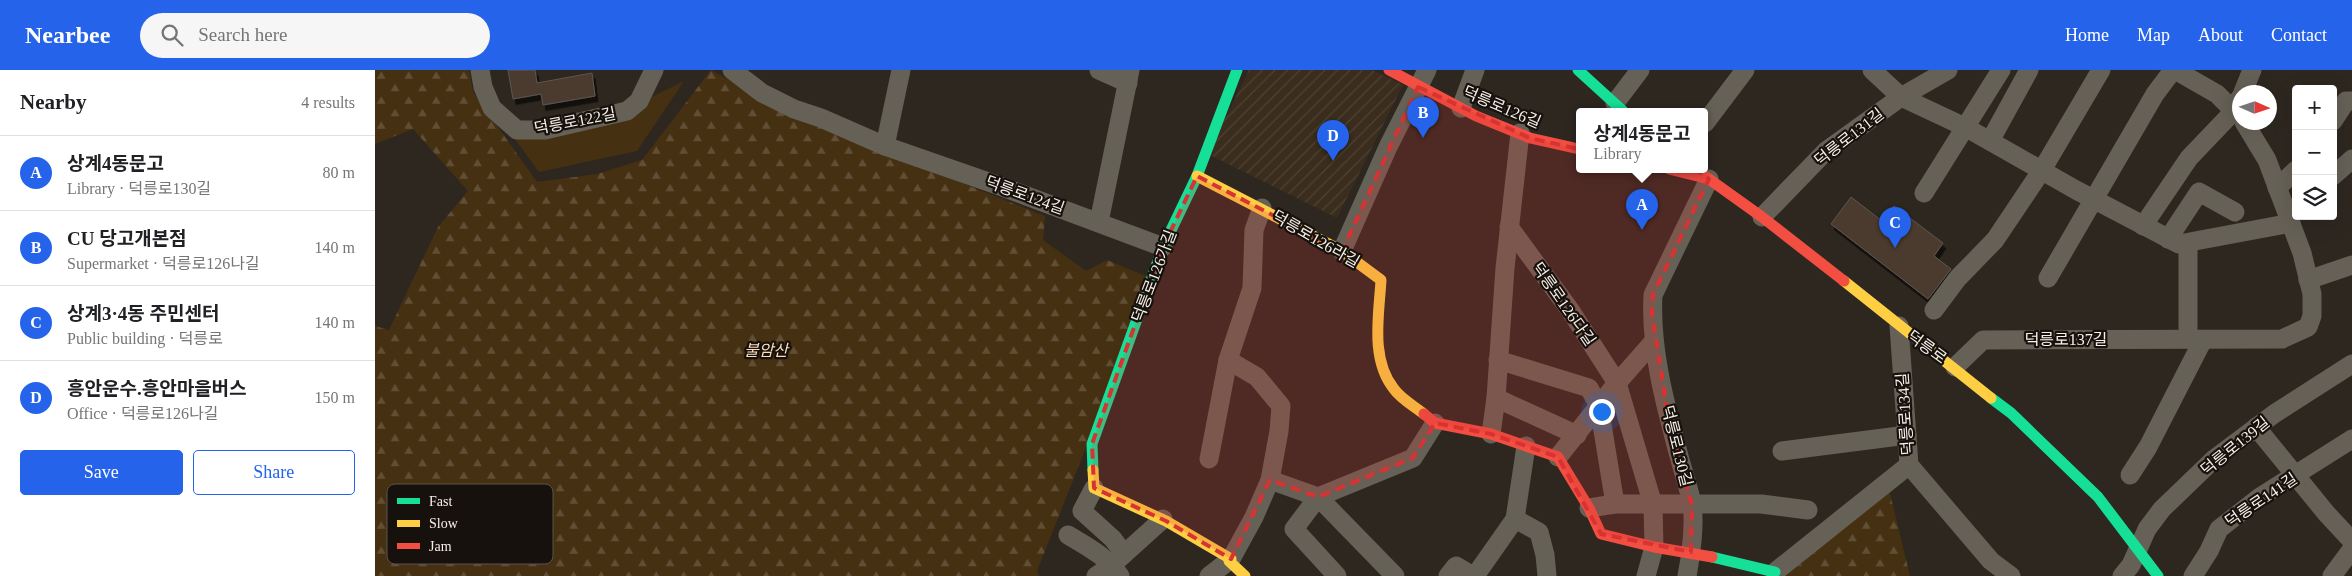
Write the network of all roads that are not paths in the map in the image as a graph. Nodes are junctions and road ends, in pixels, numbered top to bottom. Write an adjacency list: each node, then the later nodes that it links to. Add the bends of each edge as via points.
1 (480, 70): 2 (street, 덕릉로122길, via 492,108 517,130 545,130 627,111 639,101)
2 (654, 70)
3 (732, 70): 35 (street, 덕릉로124길, via 762,94)
4 (901, 70): 35 (street)
5 (1099, 70): 20 (street)
6 (1237, 70): 42 (street, 덕릉로126가길)
7 (1389, 70): 22 (street, 덕릉로126길)
8 (1427, 70): 22 (street)
9 (1475, 70): 27 (street)
10 (1577, 70): 26 (street)
11 (1640, 70): 26 (street)
12 (1745, 70): 30 (street)
13 (1872, 70): 23 (street)
14 (1948, 70): 23 (street, 덕릉로131길)
15 (2001, 70): 31 (street)
16 (2029, 70): 34 (street)
17 (2101, 70): 38 (street, 덕릉로)
18 (2174, 70): 25 (street); 45 (street, via 2155,94)
19 (2252, 70): 21 (street)
20 (1129, 76): 51 (street)
21 (2246, 85)
22 (1418, 87): 27 (street, 덕릉로126길); 57 (street)
23 (1901, 97): 31 (street); 49 (street, 덕릉로131길, via 1826,151)
24 (2352, 102): 28 (street, via 2346,101)
25 (2232, 106)
26 (1619, 107)
27 (1461, 108): 33 (street, 덕릉로126길)
28 (2337, 115)
29 (2232, 118): 53 (street, via 2189,158)
30 (1708, 119)
31 (1965, 127): 34 (street); 44 (street)
32 (2250, 130): 43 (street, via 2267,160)
33 (1520, 133): 36 (street, 덕릉로126길); 52 (street, 덕릉로126다길)
34 (1990, 141): 38 (street)
35 (885, 146): 51 (street, 덕릉로124길)
36 (1576, 149)
37 (2352, 159): 41 (street)
38 (2042, 170): 45 (street); 61 (street, 덕릉로, via 1995,240 1957,279)
39 (1702, 174): 49 (street, 덕릉로); 64 (street, 덕릉로130길, via 1653,295)
40 (2292, 174): 43 (street)
41 (2334, 175)
42 (1197, 176): 46 (street, 덕릉로126라길); 56 (street, 덕릉로126가길)
43 (2277, 188): 48 (street)
44 (1924, 193)
45 (2094, 200): 53 (street); 59 (street)
46 (1262, 208): 57 (street, 덕릉로126라길); 65 (street, via 1254,230 1252,288)
47 (2235, 212): 54 (street, via 2199,192)
48 (2292, 216): 55 (street)
49 (1762, 217): 62 (street, 덕릉로)
50 (2293, 220): 60 (street, 덕릉로137길)
51 (1099, 222): 56 (street, 덕릉로124길)
52 (1509, 226): 66 (street, 덕릉로126다길); 69 (street, 덕릉로126다길)
53 (2143, 226): 54 (street)
54 (2169, 239): 55 (street, via 2179,244)
55 (2188, 243): 63 (street)
56 (1163, 247): 86 (street, 덕릉로126가길, via 1092,444)
57 (1342, 251): 72 (street, 덕릉로126라길, via 1381,280 1378,348 1383,370 1394,390)
58 (2352, 265): 60 (street)
59 (2048, 278)
60 (2308, 280): 63 (street, 덕릉로137길, via 2312,316 2308,327 2298,333 2282,339)
61 (1933, 310)
62 (1899, 326): 68 (street, 덕릉로); 76 (street, 덕릉로134길)
63 (2195, 339): 68 (street, 덕릉로137길, via 1983,340); 83 (street, via 2147,447)
64 (1655, 341): 69 (street); 90 (street, 덕릉로130길, via 1668,415)
65 (1228, 360): 81 (street); 85 (street, via 1257,377 1281,406)
66 (1498, 360): 70 (street, 덕릉로126다길); 71 (street, via 1589,388)
67 (2352, 364): 73 (street, 덕릉로139길)
68 (1955, 367): 98 (street, 덕릉로, via 2055,453 2098,497)
69 (1617, 382): 71 (street); 89 (street)
70 (1496, 398): 74 (street, 덕릉로126다길); 75 (street)
71 (1599, 406): 75 (street); 88 (street)
72 (1435, 423): 74 (street, 덕릉로126라길); 87 (street, via 1413,458)
73 (2256, 426): 84 (street); 98 (street, 덕릉로139길, via 2214,459 2162,509 2147,529)
74 (1491, 434): 78 (street, 덕릉로126라길)
75 (1577, 435): 80 (street)
76 (1907, 435): 79 (street); 82 (street, 덕릉로134길)
77 (2351, 443): 84 (street, 덕릉로141길)
78 (1526, 446): 80 (street, 덕릉로126라길); 94 (street)
79 (1782, 451)
80 (1558, 457): 91 (street)
81 (1209, 459)
82 (1909, 465): 103 (street, 덕릉로134길); 104 (street)
83 (2130, 475)
84 (2297, 475): 96 (street); 118 (street, 덕릉로141길, via 2260,497 2219,529)
85 (1270, 480): 87 (street); 101 (street)
86 (1094, 488): 93 (street); 102 (street, via 1082,511 1113,539)
87 (1318, 497): 108 (street, via 1295,529); 109 (street)
88 (1615, 504): 89 (street); 91 (street)
89 (1653, 505): 90 (street); 97 (street)
90 (1692, 505): 92 (street, via 1761,504); 100 (street, 덕릉로130길)
91 (1589, 508): 97 (street, via 1601,534)
92 (1808, 510)
93 (1163, 519): 101 (street); 102 (street)
94 (1515, 519): 111 (street); 112 (street, via 1539,532)
95 (1068, 536): 102 (street)
96 (2352, 541)
97 (1654, 547): 100 (street); 113 (street)
98 (2139, 548): 116 (street); 117 (street, 덕릉로)
99 (2352, 549): 119 (street)
100 (1691, 552): 104 (street); 114 (street, 덕릉로130길)
101 (1231, 558): 106 (street); 107 (street, via 1229,561)
102 (1119, 565): 105 (street)
103 (1989, 569): 115 (street, 덕릉로134길)
104 (1775, 574)
105 (1096, 576)
106 (1209, 576)
107 (1245, 576)
108 (1337, 576)
109 (1395, 576)
110 (1449, 576): 111 (street, via 1456,566)
111 (1474, 576)
112 (1547, 576)
113 (1646, 576)
114 (1687, 576)
115 (2011, 576)
116 (2122, 576)
117 (2159, 576)
118 (2193, 576)
119 (2332, 576)

